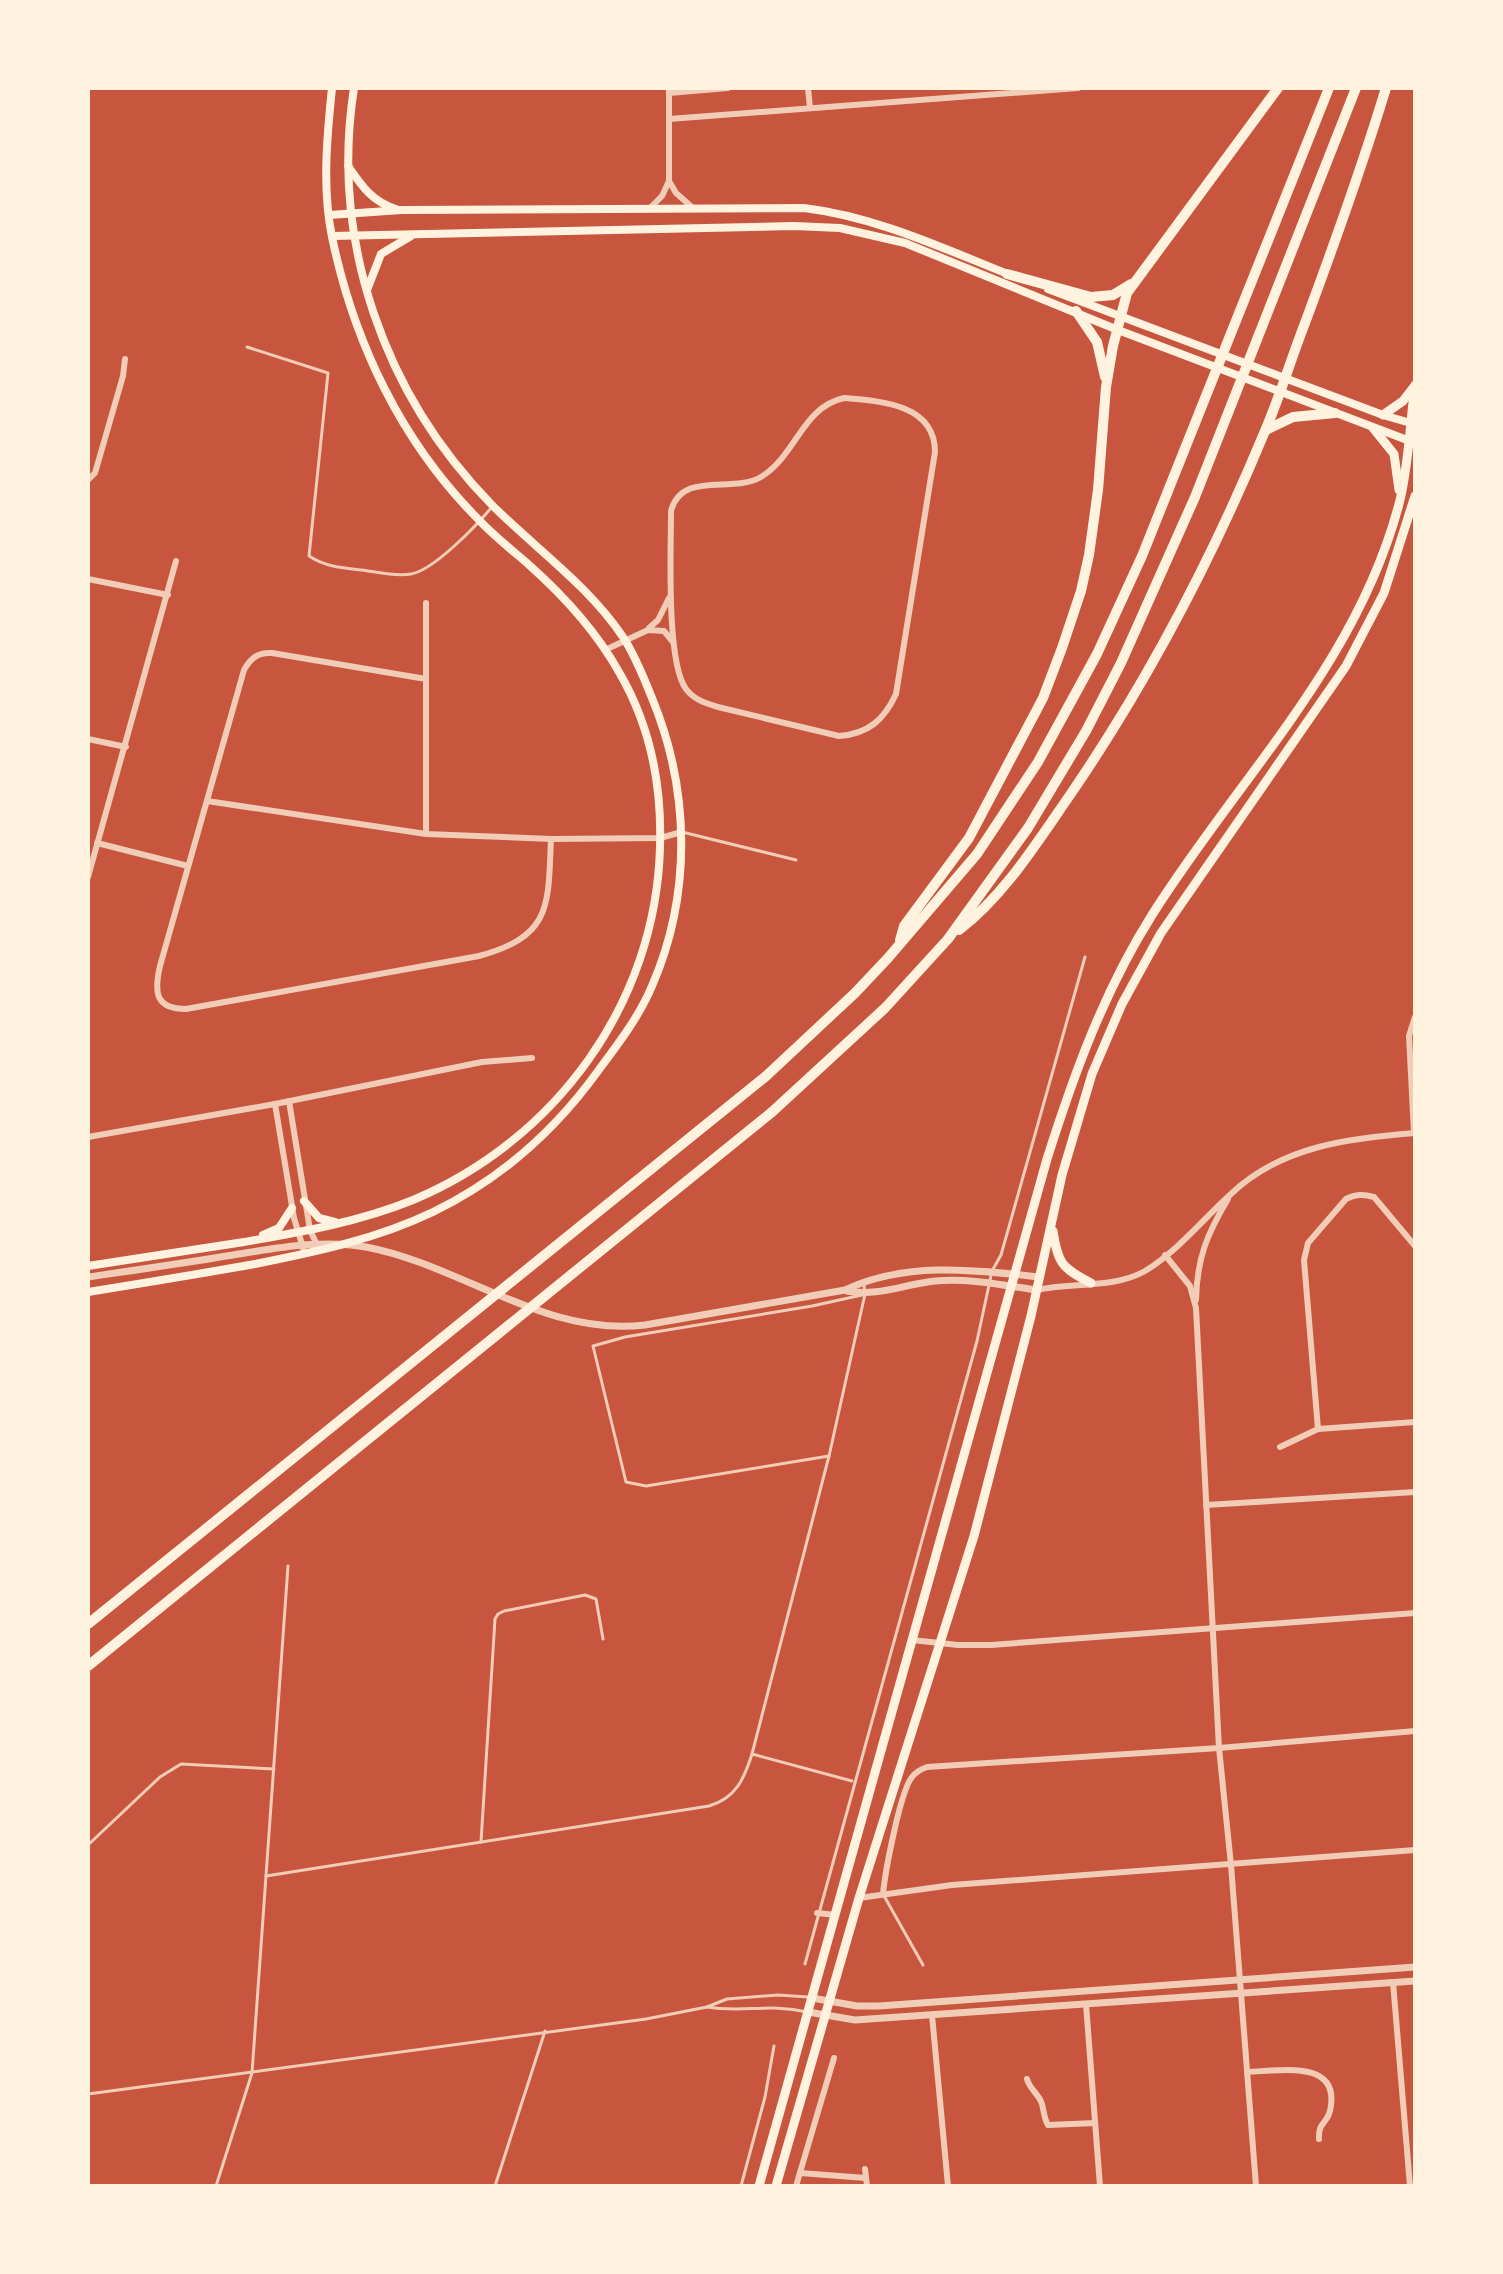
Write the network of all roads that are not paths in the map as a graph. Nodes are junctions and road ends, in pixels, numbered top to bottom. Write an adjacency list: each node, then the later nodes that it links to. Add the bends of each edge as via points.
1 (332, 88): 20 (main road)
2 (354, 88): 14 (main road)
3 (728, 88): 10 (street)
4 (808, 88): 12 (street)
5 (1078, 88): 11 (street)
6 (1278, 88): 25 (highway)
7 (1329, 88): 69 (highway, via 1125,598 1038,762 977,854)
8 (1356, 88): 68 (highway, via 1121,663 1028,828)
9 (1386, 88): 32 (highway)
10 (669, 90): 13 (street)
11 (958, 92): 12 (street)
12 (810, 108): 13 (street)
13 (669, 119): 15 (street)
14 (348, 165): 17 (main road, via 376,201); 19 (main road)
15 (669, 181): 16 (street); 18 (street)
16 (694, 208): 18 (main road); 24 (main road, via 804,208 852,216)
17 (402, 210): 18 (main road); 19 (main road)
18 (648, 210)
19 (351, 213): 20 (main road); 22 (main road)
20 (329, 215): 23 (main road)
21 (416, 234): 22 (main road); 26 (main road, via 381,254); 27 (main road, via 840,228 905,243)
22 (354, 235): 23 (main road); 26 (main road)
23 (332, 236): 46 (main road, via 376,375 404,427)
24 (1007, 274): 25 (highway, via 1091,297 1113,295); 28 (main road)
25 (1136, 279): 28 (highway)
26 (366, 292): 45 (main road, via 413,401 455,464)
27 (1076, 311): 29 (main road); 34 (highway, via 1097,342)
28 (1121, 318): 29 (highway); 32 (main road)
29 (1118, 330): 34 (highway); 35 (main road)
30 (247, 347): 46 (lane, via 328,373 309,556 332,567 412,574)
31 (125, 359): 42 (street, via 95,473)
32 (1284, 378): 35 (highway); 37 (main road)
33 (1415, 385): 37 (main road); 38 (main road)
34 (1106, 387): 69 (highway, via 1094,523 1081,591 1062,648 996,791 969,838 904,926)
35 (1279, 392): 36 (main road); 40 (highway)
36 (1335, 413): 39 (main road); 40 (highway, via 1293,417)
37 (1383, 415): 38 (main road)
38 (1413, 424): 41 (main road)
39 (1373, 428): 41 (main road); 44 (main road, via 1394,454)
40 (1266, 430): 68 (highway, via 1180,614 1112,733 1017,869)
41 (1412, 441): 44 (main road)
42 (88, 480)
43 (1415, 496): 80 (main road, via 1384,593 1346,666 1173,912 1136,976 1087,1086)
44 (1400, 498): 91 (main road, via 1387,544 1330,665 1159,904 1104,1003 1074,1075)
45 (493, 506): 46 (lane); 53 (main road, via 562,568)
46 (480, 522): 55 (main road, via 562,596)
47 (176, 561): 50 (street)
48 (88, 579): 50 (street)
49 (671, 594): 52 (street); 54 (street); 54 (street, via 671,511 681,492 761,477 815,412 837,399 902,406 931,433 934,460 896,694 878,723 850,736 830,735 707,703 684,687)
50 (168, 595): 58 (street)
51 (426, 603): 56 (street)
52 (648, 630): 53 (street); 54 (street, via 664,631)
53 (625, 640): 55 (street); 60 (main road, via 662,723 675,770)
54 (674, 645)
55 (605, 650): 62 (main road, via 632,698 649,747 660,803)
56 (426, 679): 59 (street, via 272,653 256,655 244,670); 61 (street)
57 (88, 739): 58 (street)
58 (126, 747): 64 (street)
59 (207, 801): 61 (street); 66 (street)
60 (682, 832): 62 (street); 65 (lane); 86 (main road, via 674,925 651,988 615,1048 559,1120 529,1150 472,1191 411,1222)
61 (426, 834): 63 (street)
62 (660, 838): 63 (street); 81 (main road, via 659,885 643,954 620,1009 583,1068 525,1129 451,1183 392,1208)
63 (551, 839): 66 (street, via 544,911 530,933 511,946 179,1009 162,1003 157,987)
64 (97, 843): 66 (street); 67 (street)
65 (796, 860)
66 (188, 866)
67 (88, 877)
68 (948, 939): 117 (highway, via 885,1008 772,1112)
69 (898, 946): 112 (highway, via 765,1077)
70 (1085, 957): 90 (lane, via 1001,1255)
71 (1415, 1017): 75 (street, via 1409,1036)
72 (532, 1058): 73 (street, via 482,1062)
73 (289, 1101): 74 (street); 78 (street)
74 (275, 1104): 76 (street); 79 (street)
75 (1415, 1133): 77 (street, via 1322,1145 1277,1163)
76 (88, 1137)
77 (1232, 1192): 88 (street); 103 (street, via 1201,1252)
78 (304, 1201): 81 (main road, via 322,1220); 82 (street)
79 (292, 1208): 83 (street); 84 (main road, via 279,1228)
80 (1053, 1219): 93 (main road); 96 (main road, via 1062,1265)
81 (340, 1222): 82 (main road)
82 (310, 1230): 83 (main road); 86 (street)
83 (297, 1233): 84 (main road); 87 (street)
84 (247, 1241): 89 (main road)
85 (1415, 1246): 105 (street, via 1374,1197 1365,1194 1346,1199 1308,1243 1304,1260)
86 (320, 1250): 87 (main road)
87 (305, 1254): 101 (main road)
88 (1165, 1255): 96 (street, via 1135,1275); 103 (street, via 1190,1286)
89 (88, 1266)
90 (992, 1271): 91 (street); 94 (street, via 939,1269); 95 (lane)
91 (1015, 1275): 93 (street); 98 (main road)
92 (88, 1277): 99 (street, via 327,1243 387,1252 563,1319 602,1327 645,1325)
93 (1039, 1277): 97 (street); 100 (main road)
94 (863, 1282): 99 (street); 102 (lane)
95 (990, 1282): 98 (street); 102 (street, via 937,1281); 122 (lane)
96 (1091, 1283): 97 (street)
97 (1055, 1285): 100 (street)
98 (1012, 1286): 100 (street); 115 (main road)
99 (845, 1290): 102 (street)
100 (1036, 1290): 116 (main road, via 974,1536)
101 (88, 1292)
102 (865, 1294): 107 (lane); 107 (lane, via 593,1346 626,1482 646,1486)
103 (1196, 1308): 109 (street)
104 (1415, 1422): 105 (street)
105 (1318, 1429): 106 (street)
106 (1280, 1447)
107 (829, 1456): 120 (lane)
108 (1415, 1492): 109 (street)
109 (1206, 1505): 113 (street)
110 (288, 1566): 121 (lane)
111 (1415, 1613): 113 (street)
112 (88, 1624)
113 (1212, 1630): 116 (street); 119 (street)
114 (603, 1639): 123 (lane, via 596,1599 585,1595 504,1611 495,1619)
115 (911, 1640): 116 (street); 131 (main road)
116 (938, 1644): 129 (main road)
117 (88, 1666)
118 (1415, 1731): 119 (street)
119 (1219, 1748): 126 (street); 128 (street, via 919,1770 908,1784)
120 (752, 1754): 122 (lane); 123 (lane, via 738,1787 719,1803)
121 (274, 1769): 124 (lane, via 181,1764); 127 (lane)
122 (854, 1781): 130 (lane)
123 (481, 1842): 127 (lane)
124 (88, 1845)
125 (1415, 1850): 126 (street)
126 (1231, 1865): 128 (street); 135 (street)
127 (266, 1876): 150 (lane)
128 (883, 1894): 129 (street); 133 (lane)
129 (859, 1898): 140 (main road)
130 (817, 1913): 131 (street); 132 (lane)
131 (836, 1915): 139 (main road)
132 (805, 1964)
133 (923, 1965)
134 (1415, 1967): 135 (street)
135 (1241, 1980): 138 (street); 140 (street, via 879,2006)
136 (1415, 1981): 137 (street)
137 (1393, 1982): 138 (street); 168 (street)
138 (1241, 1993): 141 (street); 149 (street)
139 (812, 1998): 140 (street); 142 (lane, via 759,1996); 143 (main road)
140 (829, 2001): 144 (main road)
141 (1086, 2004): 145 (street); 153 (street)
142 (707, 2007): 143 (lane); 146 (lane)
143 (808, 2012): 144 (street); 161 (main road)
144 (824, 2015): 145 (street, via 855,2020); 162 (main road)
145 (932, 2015): 165 (street)
146 (545, 2031): 150 (lane); 159 (lane)
147 (774, 2046): 160 (lane)
148 (834, 2058): 156 (street)
149 (1247, 2072): 154 (street, via 1298,2070 1322,2077 1331,2092); 167 (street)
150 (252, 2073): 152 (lane); 158 (lane)
151 (1027, 2079): 153 (street, via 1042,2100 1048,2125)
152 (88, 2094)
153 (1095, 2123): 166 (street)
154 (1319, 2139)
155 (865, 2169): 157 (street)
156 (800, 2173): 157 (street); 163 (street)
157 (866, 2178): 164 (street)
158 (216, 2186)
159 (495, 2186)
160 (741, 2186)
161 (759, 2186)
162 (776, 2186)
163 (796, 2186)
164 (867, 2186)
165 (948, 2186)
166 (1100, 2186)
167 (1256, 2186)
168 (1410, 2186)

